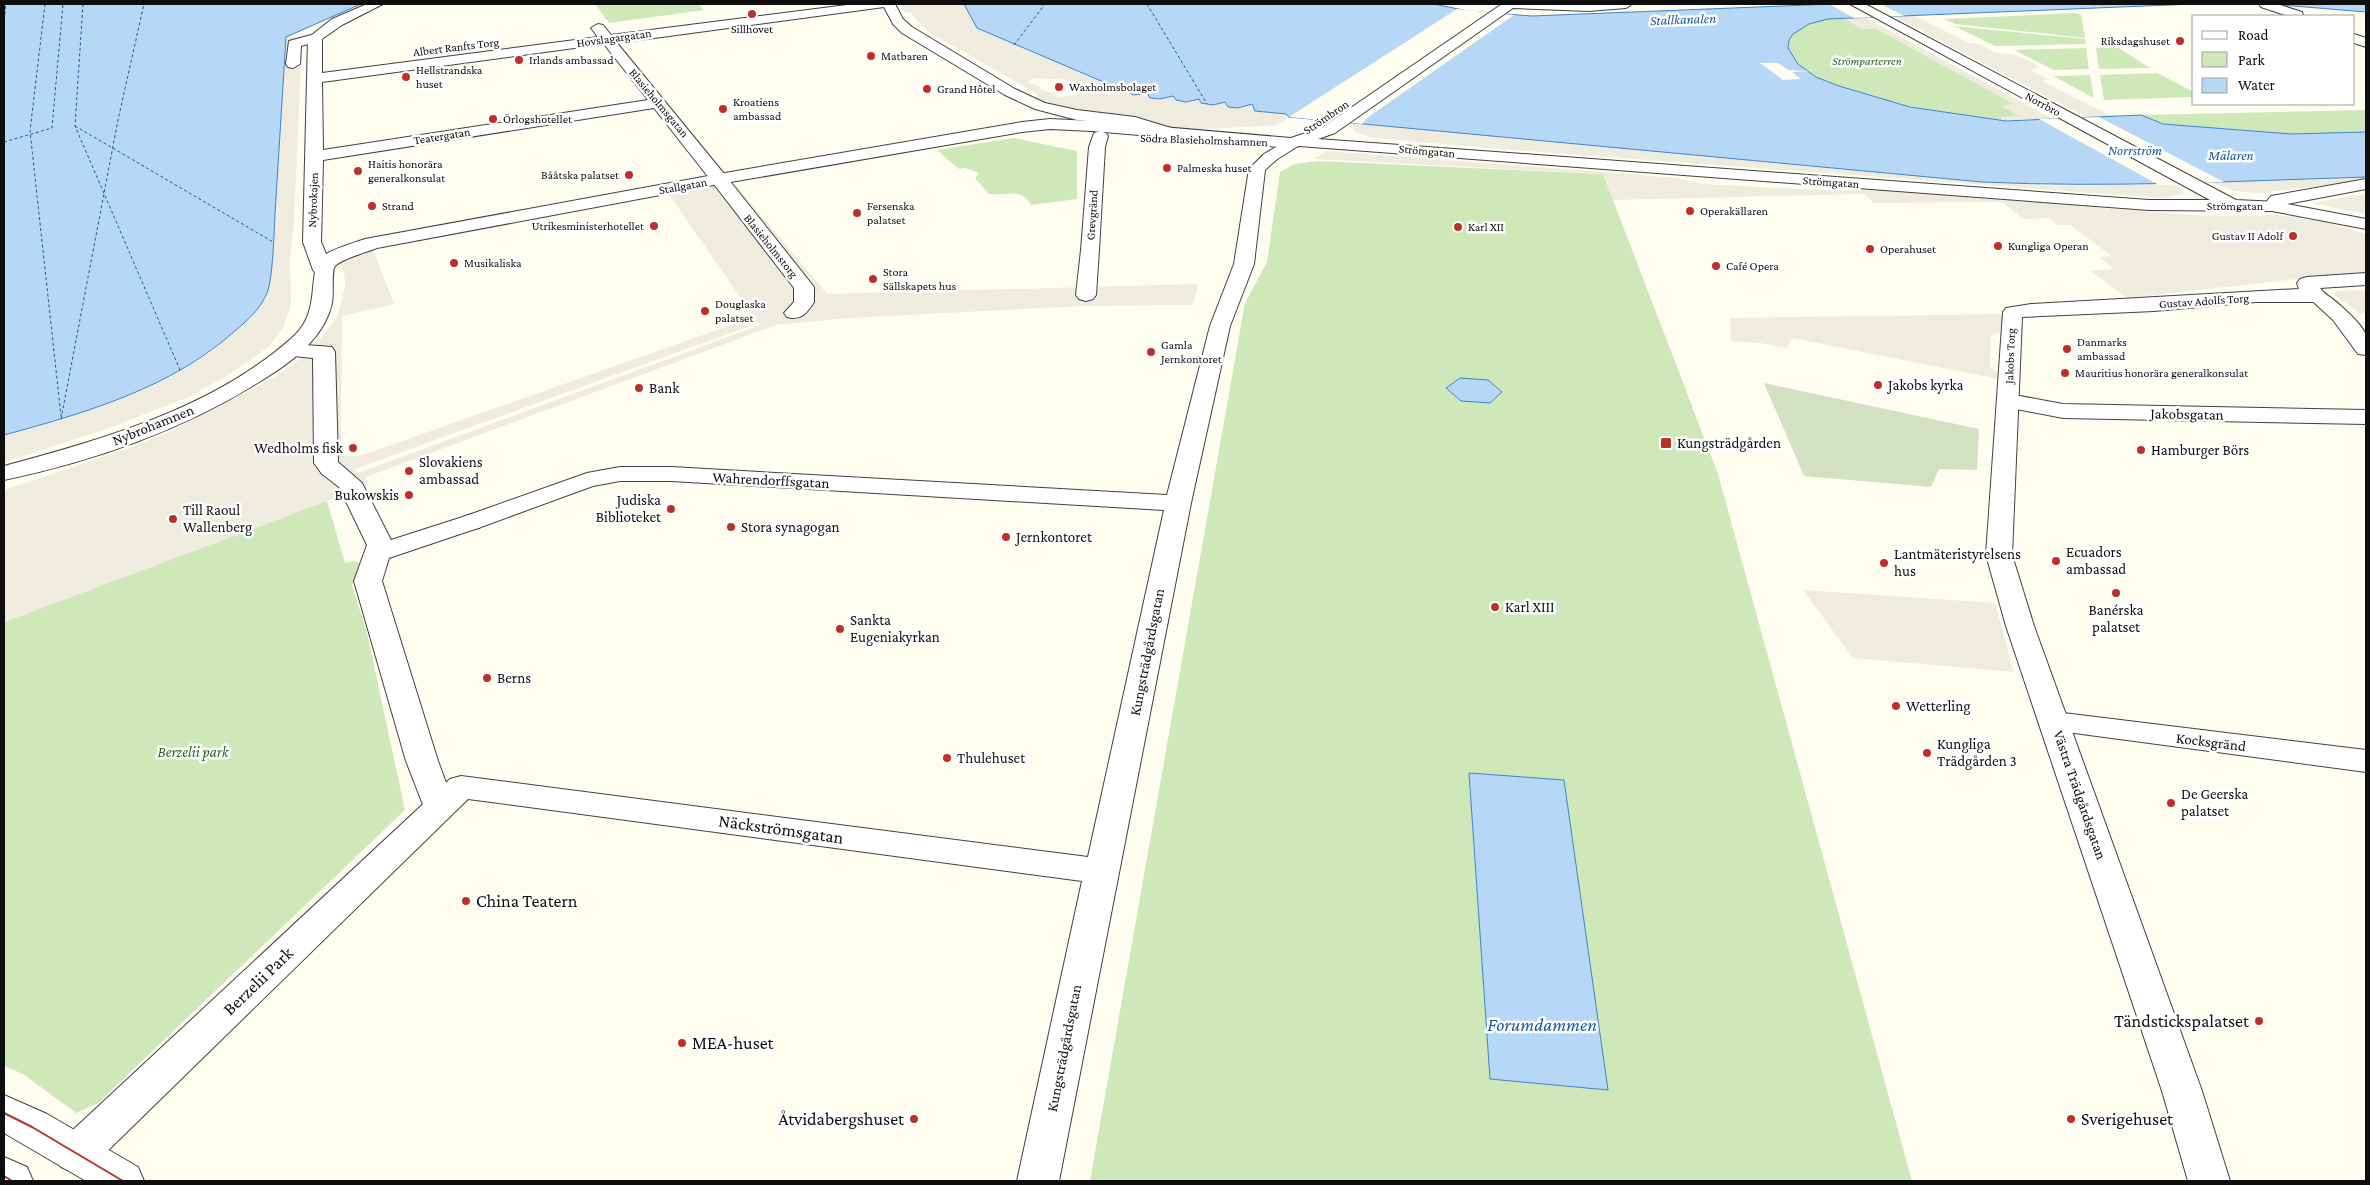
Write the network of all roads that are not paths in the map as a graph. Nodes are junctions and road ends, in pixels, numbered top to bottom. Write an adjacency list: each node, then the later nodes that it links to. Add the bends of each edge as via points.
1 (377, 4): 11 (street, via 337,22)
2 (882, 4): 10 (street, Hovslagargatan)
3 (889, 4): 14 (street, Södra Blasieholmshamnen, via 907,30)
4 (1510, 4): 5 (street, via 1589,7); 8 (street)
5 (1626, 4)
6 (1856, 4): 23 (street, Norrbro)
7 (2267, 5): 9 (street)
8 (1489, 9): 19 (street, Strömbron, via 1306,128); 19 (street, Strömbron, via 1328,130)
9 (2297, 15)
10 (602, 34): 13 (street, Hovslagargatan); 15 (street, Blasieholmsgatan)
11 (315, 38): 12 (street, via 294,44); 13 (street, Nybrokajen)
12 (293, 64)
13 (315, 72): 20 (street, Nybrokajen)
14 (1010, 92): 16 (street, Södra Blasieholmshamnen, via 1022,107); 17 (street, Södra Blasieholmshamnen, via 1052,110 1135,122)
15 (658, 103): 20 (street, Teatergatan); 21 (street, Blasieholmsgatan)
16 (1050, 124): 17 (street, Södra Blasieholmshamnen); 18 (street, Södra Blasieholmshamnen); 21 (street, Stallgatan)
17 (1165, 131): 19 (street, Södra Blasieholmshamnen)
18 (1100, 136): 19 (street, Södra Blasieholmshamnen, via 1231,144); 28 (street, Grevgränd)
19 (1292, 142): 23 (street, Strömgatan, via 2139,204); 39 (street, Kungsträdgårdsgatan, via 1257,169 1244,264 1220,326)
20 (315, 156): 26 (street, Nybrokajen, via 312,242)
21 (719, 179): 26 (street, Stallgatan, via 390,238 330,260); 31 (street, Blasieholmstorg, via 804,287 807,295 804,304)
22 (2366, 184): 24 (street, Strömgatan, via 2277,200)
23 (2230, 204): 24 (street, Strömgatan)
24 (2272, 206): 25 (street)
25 (2366, 224)
26 (323, 270): 33 (street, Nybrokajen, via 326,286 316,323)
27 (2366, 279): 29 (street, via 2307,283)
28 (1086, 295)
29 (2317, 296): 30 (street, Gustav Adolfs Torg); 32 (street, via 2340,316)
30 (2013, 312): 34 (street, Jakobs Torg)
31 (794, 313)
32 (2366, 348)
33 (292, 350): 36 (street, Nybrohamnen, via 242,384); 40 (street, via 324,352 326,463 350,483 380,545)
34 (2008, 401): 35 (street, Jakobsgatan, via 2063,411); 41 (street, Västra Trädgårdsgatan, via 1999,555 2020,626)
35 (2366, 417)
36 (125, 439): 37 (street, Nybrohamnen); 38 (street, via 77,461)
37 (4, 473)
38 (4, 485)
39 (1178, 503): 40 (street, Wahrendorffsgatan, via 671,474 620,474 587,480); 44 (street, Kungsträdgårdsgatan, via 1116,809)
40 (376, 554): 43 (street, via 368,581 422,761)
41 (2055, 722): 42 (street, Kocksgränd); 51 (street, Västra Trädgårdsgatan, via 2182,1091)
42 (2366, 761)
43 (450, 797): 44 (street, Näckströmsgatan); 46 (street, Berzelii Park)
44 (1100, 871): 50 (street, Kungsträdgårdsgatan)
45 (4, 1112): 46 (street)
46 (76, 1154): 49 (street)
47 (4, 1176): 48 (street)
48 (12, 1181)
49 (124, 1181)
50 (1038, 1181)
51 (2209, 1181)

